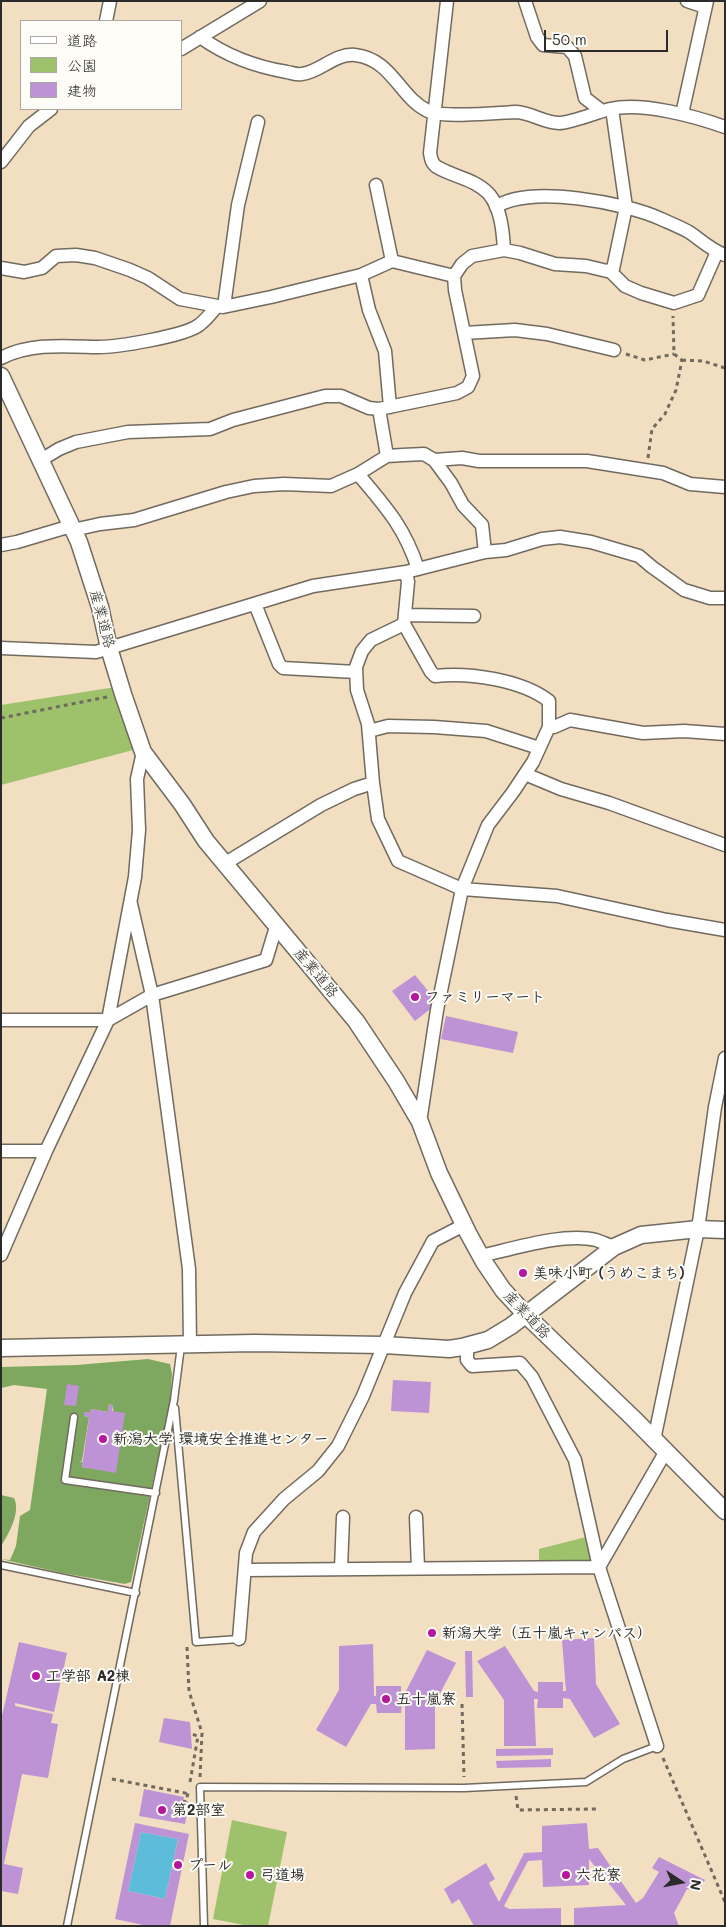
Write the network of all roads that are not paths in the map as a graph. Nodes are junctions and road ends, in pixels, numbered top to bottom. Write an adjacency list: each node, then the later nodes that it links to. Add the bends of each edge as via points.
1 (110, 1): 7 (street)
2 (260, 1): 8 (street)
3 (447, 1): 12 (street)
4 (525, 1): 11 (street, via 537,38 543,44 567,47 575,56 585,98)
5 (687, 1): 6 (street)
6 (706, 4): 13 (street)
7 (106, 20)
8 (200, 37): 9 (street); 12 (street, via 264,68 301,74 352,55 368,58 379,63 411,97)
9 (182, 48)
10 (50, 110): 16 (street, via 29,126)
11 (607, 110): 12 (street, via 559,123 520,112); 13 (street, via 634,108); 19 (street)
12 (434, 112): 18 (street, via 432,161 489,194)
13 (682, 114): 15 (street)
14 (258, 122): 27 (street, via 238,205)
15 (725, 127)
16 (1, 162)
17 (376, 185): 22 (street)
18 (496, 207): 19 (street, via 515,198 541,196); 20 (street)
19 (626, 207): 21 (street, via 689,232); 24 (street)
20 (504, 250): 24 (street, via 555,264); 26 (street, via 472,256)
21 (721, 253): 24 (street, via 698,295 674,303 625,286)
22 (392, 261): 25 (street); 26 (street)
23 (1, 268): 27 (street, via 24,272 42,268 56,256 95,258 148,278 180,299)
24 (610, 271)
25 (361, 275): 27 (street); 32 (street, via 369,310 385,351)
26 (454, 276): 28 (street)
27 (222, 306): 30 (street, via 198,326 169,336 96,348 51,346 28,349)
28 (464, 332): 29 (street, via 515,330); 32 (street, via 473,376 468,387 457,393)
29 (614, 350)
30 (1, 358)
31 (2, 378): 34 (street, 産業道路)
32 (384, 408): 33 (street); 34 (street, via 369,408 341,396 325,396 210,429 128,432 76,442)
33 (387, 456): 35 (street, via 424,454); 36 (street)
34 (40, 460): 38 (street, 産業道路)
35 (434, 460): 37 (street, via 587,461 663,473 690,484); 40 (street, via 463,505 482,524)
36 (358, 474): 38 (street, via 331,486 254,486 134,520); 41 (street, via 389,509 405,534)
37 (725, 488)
38 (72, 528): 39 (street); 47 (street, 産業道路, via 100,607)
39 (1, 545)
40 (485, 552): 41 (street); 42 (street, via 560,537 591,542 639,556 684,590 710,598)
41 (412, 571): 43 (street, via 313,586); 45 (street)
42 (725, 598)
43 (255, 604): 47 (street); 48 (street, via 283,668)
44 (474, 616): 45 (street)
45 (405, 619): 48 (street, via 371,640 362,651); 49 (street, via 435,676 478,676 542,695 549,701)
46 (1, 648): 47 (street, via 96,652)
47 (109, 648): 53 (street, 産業道路)
48 (356, 672): 50 (street, via 357,690)
49 (549, 727): 51 (street, via 570,720 643,733); 52 (street)
50 (369, 732): 52 (street, via 388,726 486,731); 55 (street)
51 (725, 734)
52 (539, 748): 54 (street)
53 (142, 752): 57 (street, 産業道路); 59 (street, via 137,779 139,830)
54 (525, 774): 56 (street); 58 (street, via 488,825)
55 (373, 783): 57 (street, via 321,805); 58 (street, via 378,819 398,860)
56 (725, 845)
57 (224, 864): 60 (street, 産業道路)
58 (462, 889): 61 (street, via 557,896); 66 (street, via 437,1010)
59 (131, 904): 62 (street); 64 (street)
60 (276, 927): 62 (street, via 266,960); 66 (street, 産業道路, via 356,1021)
61 (725, 930)
62 (152, 995): 64 (street); 76 (street, via 189,1269)
63 (1, 1020): 64 (street)
64 (108, 1020): 67 (street)
65 (725, 1058): 70 (street)
66 (420, 1122): 69 (street, 産業道路, via 439,1173)
67 (46, 1151): 68 (street); 73 (street)
68 (1, 1152)
69 (464, 1225): 74 (street, 産業道路); 77 (street, via 433,1241)
70 (698, 1229): 71 (street); 72 (street, via 640,1235); 82 (street)
71 (725, 1230)
72 (614, 1247): 74 (street, via 595,1240 575,1238 535,1243); 75 (street)
73 (1, 1255)
74 (480, 1256): 75 (street, 産業道路, via 503,1290)
75 (527, 1316): 78 (street, via 488,1340); 82 (street, 産業道路)
76 (185, 1344): 77 (street); 79 (street); 80 (lane)
77 (384, 1345): 78 (street, via 449,1349); 91 (street, via 338,1446 318,1471 284,1499 254,1532)
78 (467, 1346): 88 (street, via 467,1360 472,1366 520,1363 532,1376 575,1460)
79 (1, 1348)
80 (174, 1400): 83 (lane); 93 (lane, via 196,1642)
81 (74, 1417): 83 (lane, via 65,1480)
82 (660, 1445): 84 (street, 産業道路); 88 (street)
83 (156, 1493): 92 (lane)
84 (725, 1511)
85 (343, 1517): 90 (street)
86 (416, 1517): 89 (street)
87 (1, 1565): 92 (lane)
88 (599, 1567): 89 (street); 94 (street)
89 (418, 1568): 90 (street)
90 (340, 1569): 91 (street)
91 (244, 1570): 93 (street)
92 (136, 1593): 95 (lane)
93 (239, 1639)
94 (658, 1746): 96 (lane, via 622,1759 586,1782 464,1788 200,1787)
95 (67, 1926)
96 (204, 1926)

